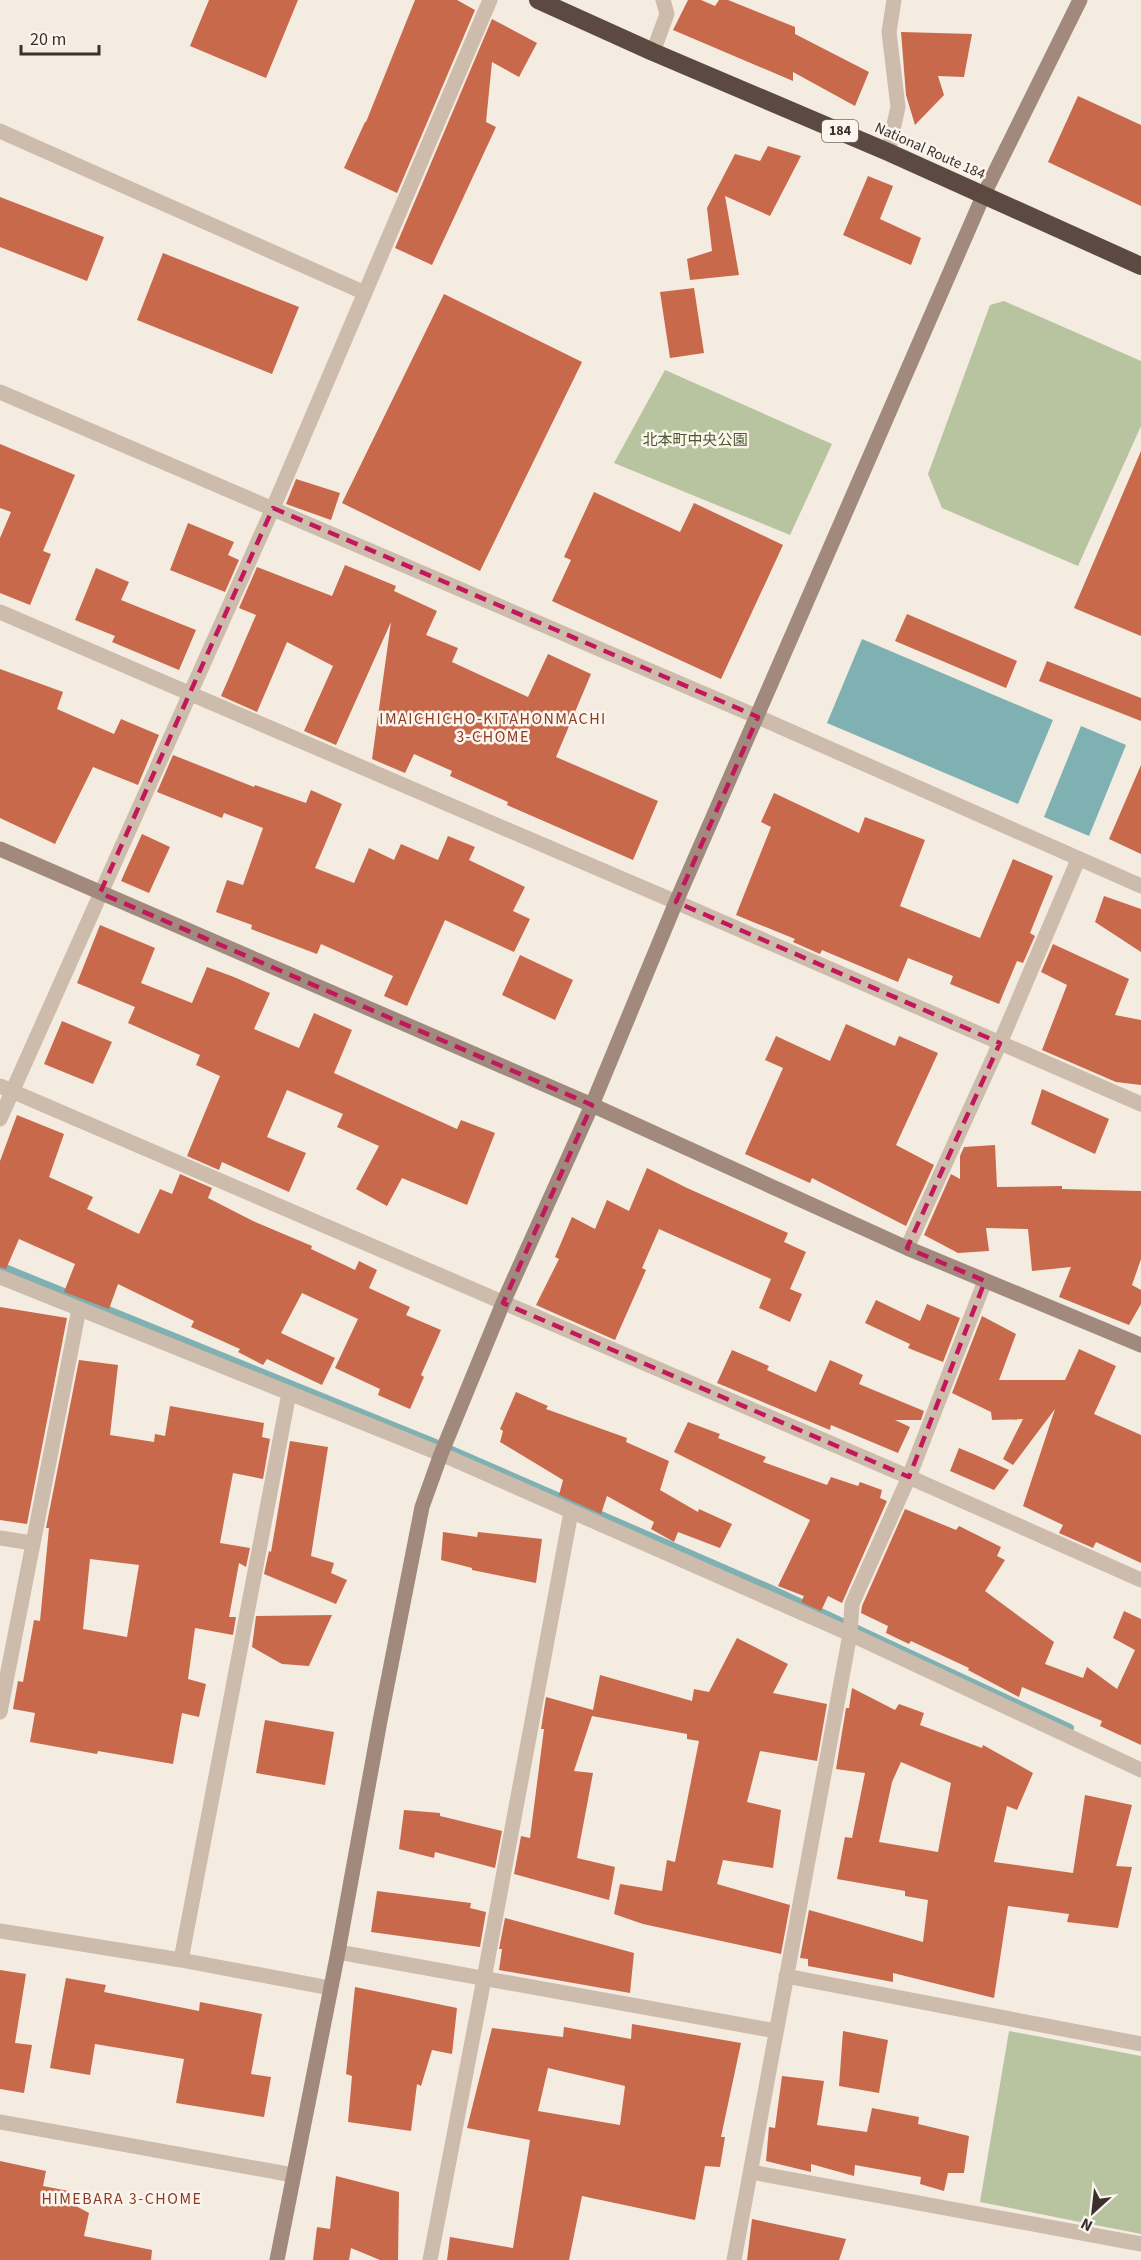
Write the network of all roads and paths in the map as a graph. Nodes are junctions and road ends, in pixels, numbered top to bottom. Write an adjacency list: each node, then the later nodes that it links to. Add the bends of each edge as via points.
1 (490, 0): 11 (street)
2 (538, 0): 6 (highway, National Route 184 / 184)
3 (663, 0): 6 (street, via 667,14)
4 (894, 0): 8 (street, via 889,32 898,107)
5 (1080, 0): 9 (street)
6 (653, 52): 8 (highway, National Route 184 / 184)
7 (0, 131): 11 (street)
8 (888, 152): 9 (highway, National Route 184 / 184)
9 (984, 194): 10 (highway, National Route 184 / 184); 16 (street)
10 (1141, 266)
11 (365, 293): 13 (street)
12 (0, 392): 13 (street)
13 (273, 508): 15 (street); 16 (street)
14 (0, 612): 15 (street)
15 (190, 694): 20 (street); 21 (street)
16 (758, 717): 18 (street); 21 (street)
17 (0, 849): 20 (street)
18 (1078, 860): 19 (street); 22 (street)
19 (1141, 886)
20 (100, 893): 23 (street); 25 (street)
21 (676, 902): 22 (street); 25 (street)
22 (1000, 1043): 24 (street); 27 (street)
23 (6, 1089): 26 (street); 30 (street)
24 (1141, 1104)
25 (592, 1105): 27 (street); 30 (street)
26 (0, 1119)
27 (907, 1248): 29 (street)
28 (0, 1277): 31 (street)
29 (984, 1281): 32 (street); 35 (street)
30 (503, 1303): 34 (street); 35 (street)
31 (80, 1310): 33 (street); 38 (street)
32 (1141, 1345)
33 (289, 1393): 34 (street); 45 (street)
34 (441, 1454): 36 (street); 44 (street, via 422,1507)
35 (909, 1477): 39 (street); 40 (street, via 852,1604)
36 (571, 1512): 40 (street); 47 (street)
37 (0, 1538): 38 (street)
38 (32, 1542): 41 (street)
39 (1141, 1580)
40 (850, 1634): 42 (street); 46 (street)
41 (0, 1712)
42 (1141, 1770)
43 (0, 1931): 45 (street)
44 (338, 1952): 47 (street); 48 (street)
45 (181, 1960): 48 (street)
46 (786, 1976): 49 (street); 50 (street)
47 (484, 1979): 49 (street); 56 (street)
48 (330, 1988): 53 (street)
49 (776, 2031): 52 (street)
50 (1141, 2044)
51 (0, 2122): 53 (street)
52 (751, 2172): 54 (street); 57 (street)
53 (293, 2175): 55 (street)
54 (1141, 2244)
55 (277, 2260)
56 (430, 2260)
57 (734, 2260)

